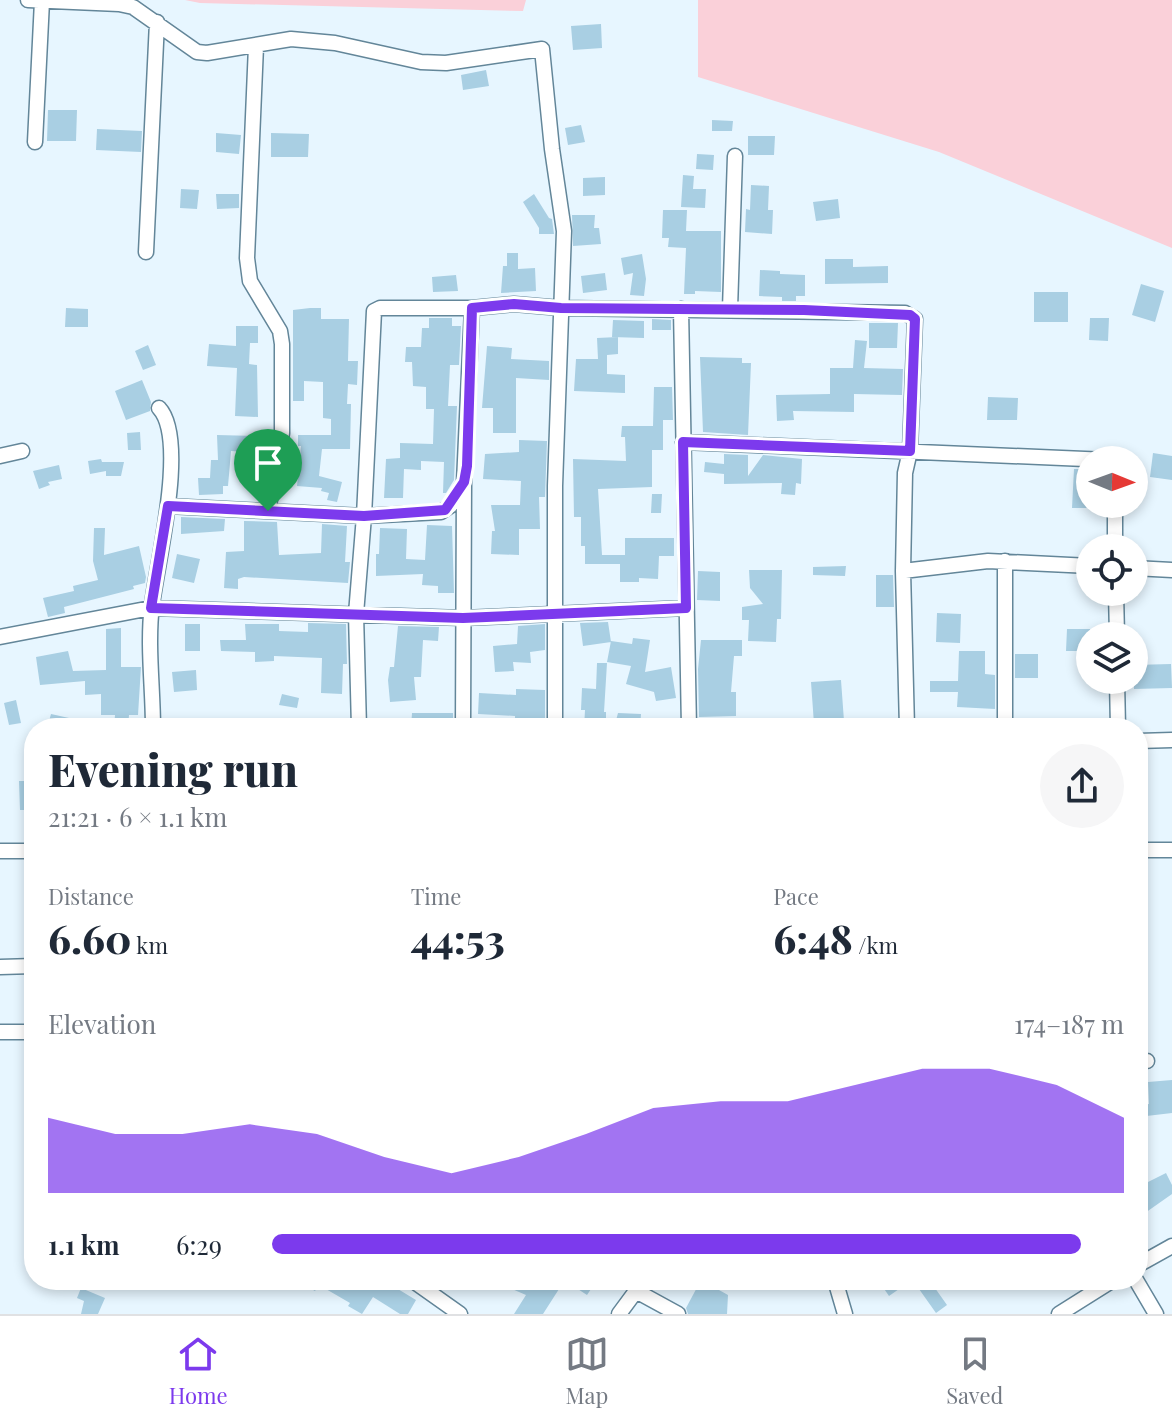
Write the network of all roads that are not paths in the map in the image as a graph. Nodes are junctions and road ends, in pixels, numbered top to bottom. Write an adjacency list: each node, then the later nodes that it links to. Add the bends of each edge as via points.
1 (35, 1): 2 (street, via 119,4); 4 (street)
2 (157, 22): 3 (street, via 197,52); 6 (street)
3 (256, 46): 8 (street, via 304,39 409,61 446,63 542,49 564,231); 19 (street, via 247,258 250,281 280,331 282,344 282,433)
4 (35, 142)
5 (735, 156): 10 (street)
6 (146, 252)
7 (472, 308): 8 (street); 17 (street); 20 (street, via 374,311)
8 (561, 308): 9 (street); 29 (street)
9 (681, 309): 10 (street); 12 (street)
10 (730, 309): 14 (street, via 910,315 915,319)
11 (159, 408): 18 (street, via 170,425)
12 (683, 442): 14 (street); 27 (street)
13 (22, 451): 15 (street)
14 (910, 451): 16 (street); 25 (street)
15 (0, 456)
16 (1076, 459)
17 (464, 482): 20 (street, via 441,512); 30 (street)
18 (168, 506): 19 (street); 26 (street)
19 (268, 511): 20 (street)
20 (364, 516): 28 (street)
21 (1005, 561): 22 (street); 25 (street); 39 (street)
22 (1076, 565)
23 (1148, 569): 24 (street)
24 (1172, 570)
25 (903, 571): 38 (street)
26 (151, 608): 28 (street); 31 (street); 33 (street)
27 (686, 608): 29 (street); 37 (street)
28 (356, 614): 30 (street); 34 (street)
29 (555, 615): 30 (street); 36 (street)
30 (463, 618): 35 (street)
31 (0, 637)
32 (1117, 694): 40 (street)
33 (153, 718)
34 (359, 718)
35 (463, 718)
36 (555, 718)
37 (689, 718)
38 (907, 718)
39 (1005, 718)
40 (1118, 718)
41 (1172, 740): 42 (street)
42 (1148, 741)
43 (1148, 850): 44 (street)
44 (1172, 850)
45 (0, 851): 46 (street)
46 (24, 851)
47 (24, 966): 48 (street)
48 (0, 967)
49 (0, 1032): 50 (street)
50 (24, 1032)
51 (1172, 1246): 52 (street)
52 (1148, 1259)
53 (426, 1290): 58 (street)
54 (836, 1290): 57 (street)
55 (1097, 1290): 61 (street)
56 (1142, 1290): 62 (street)
57 (839, 1311)
58 (460, 1314)
59 (619, 1314): 60 (street, via 638,1291)
60 (678, 1314)
61 (1059, 1314)
62 (1156, 1314)

